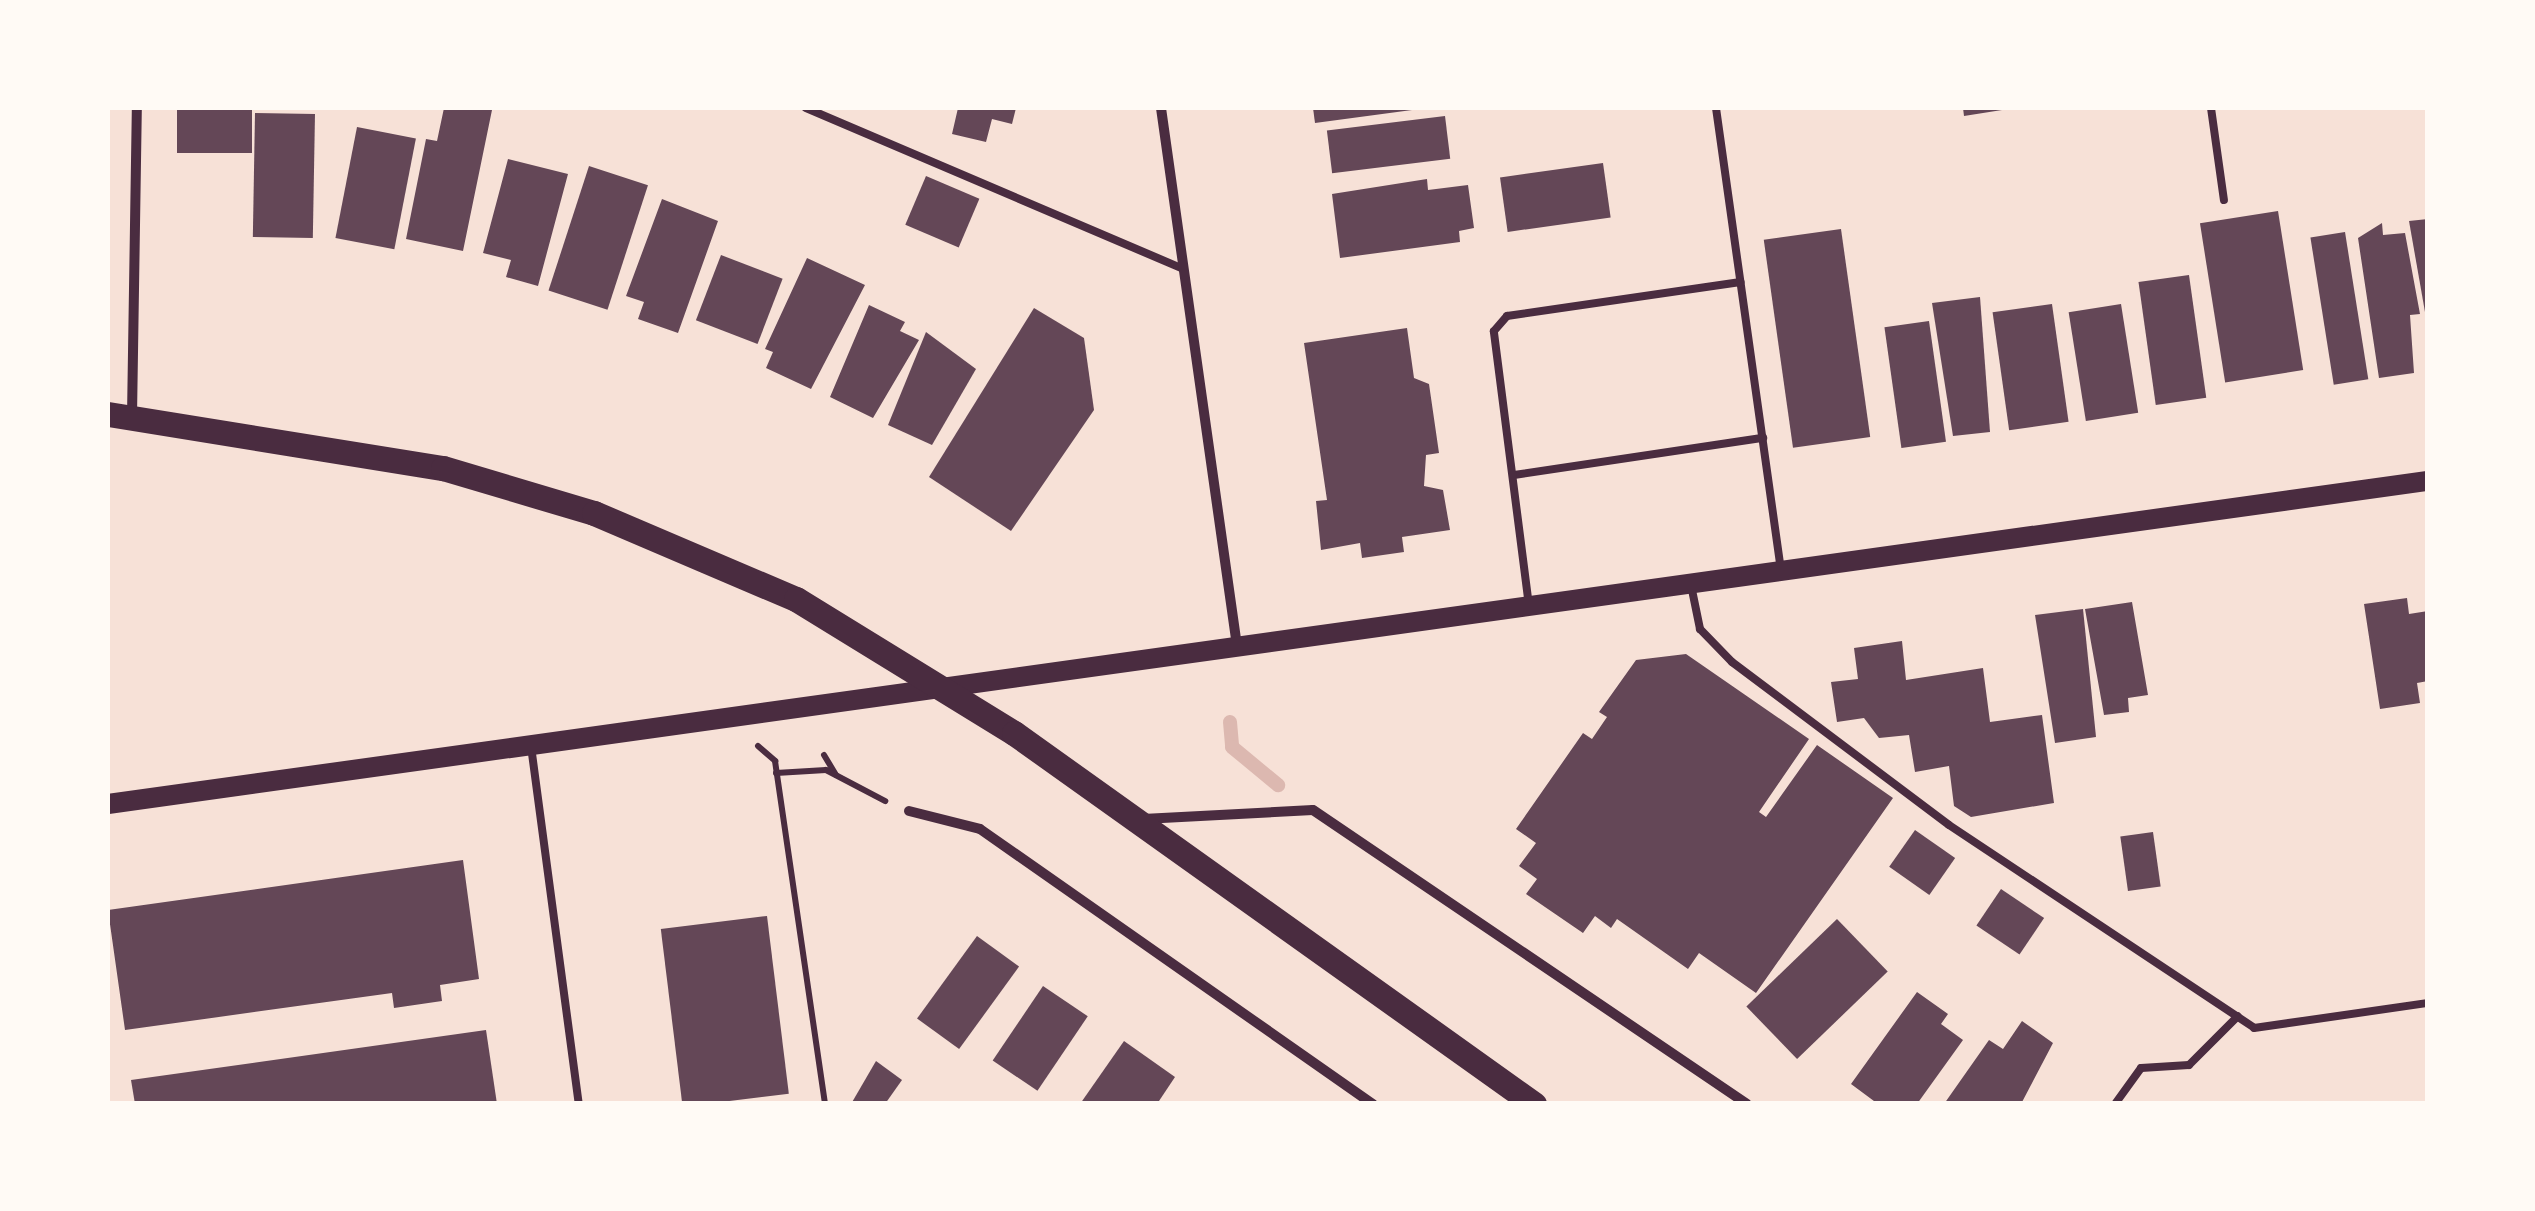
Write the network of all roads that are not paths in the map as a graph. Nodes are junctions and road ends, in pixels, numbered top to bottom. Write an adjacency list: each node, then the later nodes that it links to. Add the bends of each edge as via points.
1 (137, 108): 9 (street)
2 (806, 108): 7 (lane)
3 (1160, 108): 7 (street)
4 (1716, 108): 8 (lane)
5 (2212, 108): 6 (lane)
6 (2224, 200)
7 (1184, 269): 16 (street)
8 (1741, 282): 10 (lane); 11 (lane, via 1507,316 1494,332)
9 (120, 415): 17 (main road, via 310,440 594,513 796,600)
10 (1763, 438): 11 (lane); 13 (lane)
11 (1514, 475): 15 (lane)
12 (2428, 481): 13 (main road)
13 (1782, 570): 14 (main road)
14 (1691, 585): 15 (main road); 23 (lane, via 1700,629 1732,662 1950,825)
15 (1530, 611): 16 (main road)
16 (1238, 652): 17 (main road)
17 (944, 691): 18 (main road); 21 (main road)
18 (530, 743): 19 (main road); 24 (lane)
19 (108, 804)
20 (909, 812): 25 (street, via 980,829)
21 (1140, 820): 26 (main road); 27 (street, via 1313,810)
22 (2428, 1003): 23 (lane, via 2254,1028)
23 (2238, 1016): 28 (lane, via 2189,1066 2141,1068)
24 (579, 1104)
25 (1372, 1104)
26 (1534, 1104)
27 (1747, 1104)
28 (2115, 1104)

